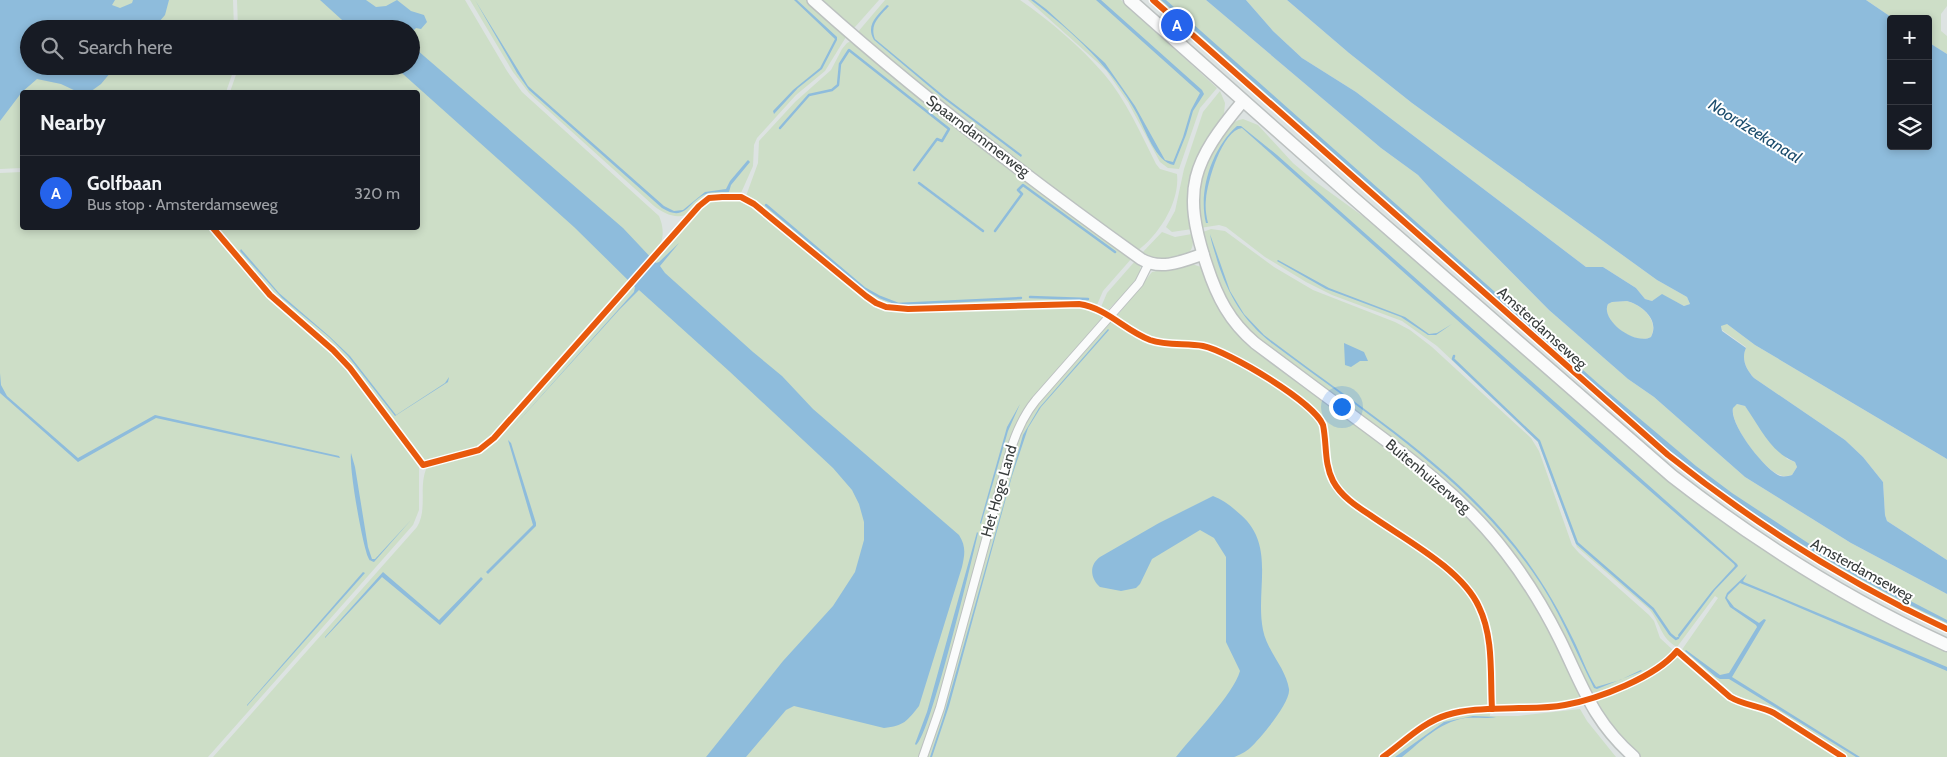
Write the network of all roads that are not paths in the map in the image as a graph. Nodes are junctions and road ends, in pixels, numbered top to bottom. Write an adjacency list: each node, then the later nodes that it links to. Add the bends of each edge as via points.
1 (813, 0): 5 (street, Spaarndammerweg, via 957,121)
2 (1130, 0): 3 (main road, Amsterdamseweg)
3 (1243, 101): 4 (street, Buitenhuizerweg, via 1210,143 1197,174 1193,210); 6 (main road, Amsterdamseweg, via 1687,488 1796,564 1886,615)
4 (1203, 254): 5 (street, via 1167,265); 8 (street, Buitenhuizerweg, via 1221,302 1246,336 1431,475 1493,536 1538,600 1590,705 1612,735)
5 (1149, 263): 7 (street, Het Hoge Land, via 1139,284 1036,400 1017,430 940,708)
6 (1947, 644)
7 (923, 757)
8 (1634, 757)

